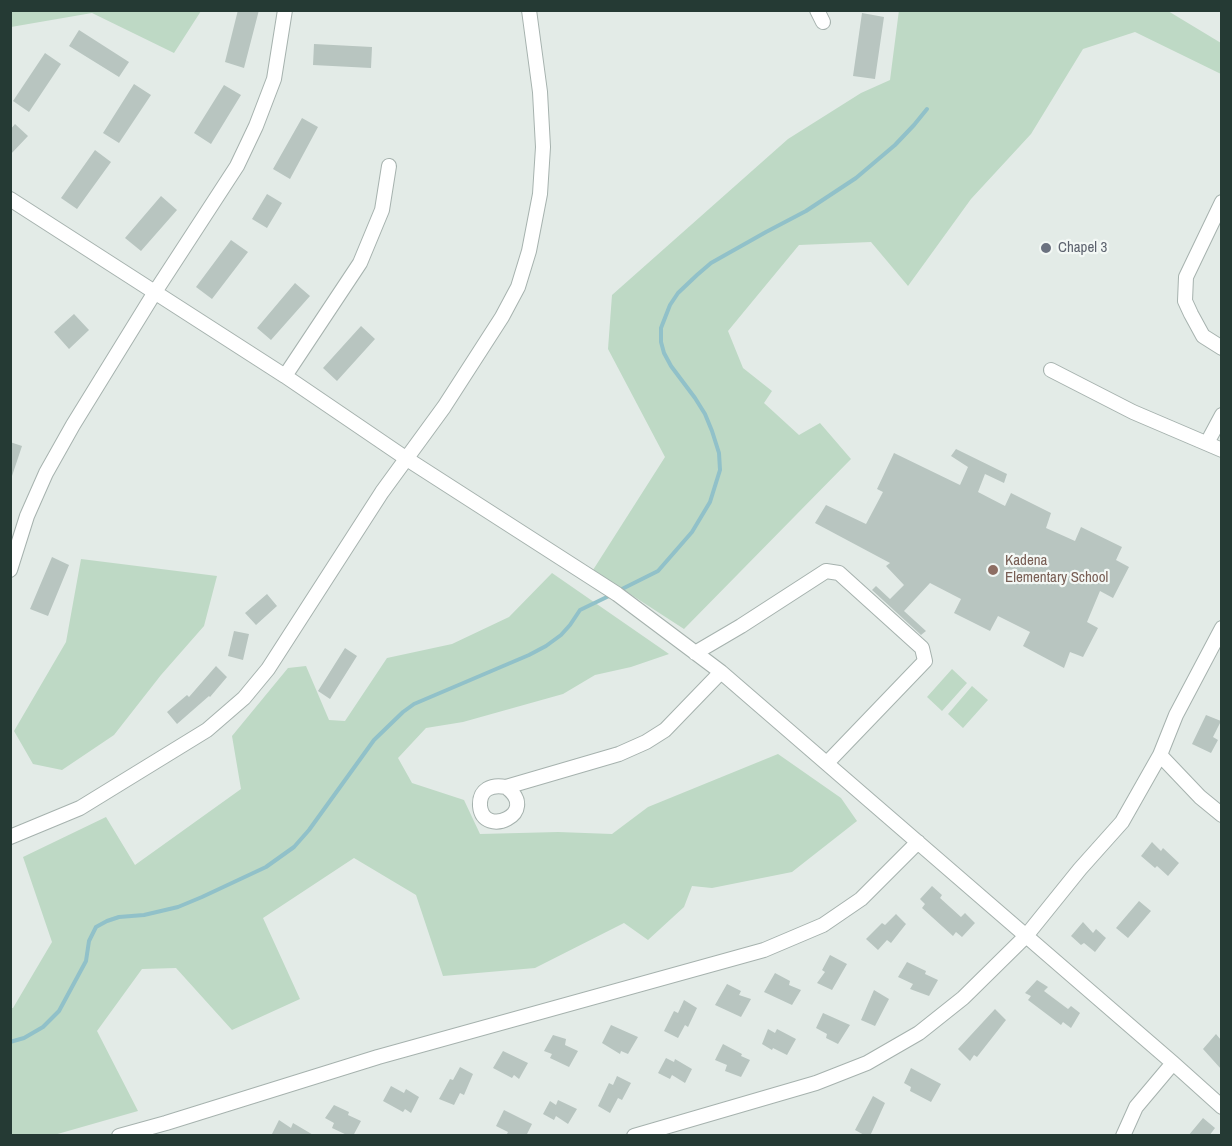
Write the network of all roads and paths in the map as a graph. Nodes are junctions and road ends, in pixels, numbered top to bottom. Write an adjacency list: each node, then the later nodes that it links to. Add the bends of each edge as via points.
1 (285, 10): 6 (lane, via 274,79 256,126 237,166)
2 (530, 10): 13 (lane, via 543,147 540,194 529,251 518,287 502,317)
3 (389, 166): 9 (lane, via 382,210 360,263)
4 (1221, 202): 7 (lane, via 1186,277 1185,301 1203,336)
5 (12, 203): 6 (lane)
6 (155, 292): 9 (lane); 14 (lane, via 46,473)
7 (1221, 348)
8 (1051, 370): 11 (lane, via 1133,412)
9 (285, 376): 13 (lane)
10 (1221, 415): 11 (lane)
11 (1207, 443): 12 (lane)
12 (1221, 450)
13 (407, 459): 16 (lane, via 617,594); 22 (lane, via 268,669 244,698 207,730 80,808)
14 (10, 570)
15 (1221, 628): 18 (lane)
16 (695, 653): 17 (lane); 19 (lane, via 826,571 838,573 922,648 925,661)
17 (722, 672): 19 (lane); 20 (lane, via 665,730 646,742 619,754)
18 (1160, 755): 21 (lane); 24 (lane, via 1122,822)
19 (827, 764): 23 (lane)
20 (506, 787)
21 (1221, 815)
22 (10, 837)
23 (918, 842): 24 (lane); 27 (lane, via 861,899 823,925 764,950 378,1058)
24 (1026, 936): 25 (lane); 29 (lane, via 963,998 919,1033 867,1063 816,1083)
25 (1173, 1063): 26 (lane); 30 (lane, via 1136,1107)
26 (1221, 1107)
27 (168, 1129): 28 (lane)
28 (119, 1136)
29 (634, 1136)
30 (1123, 1136)

